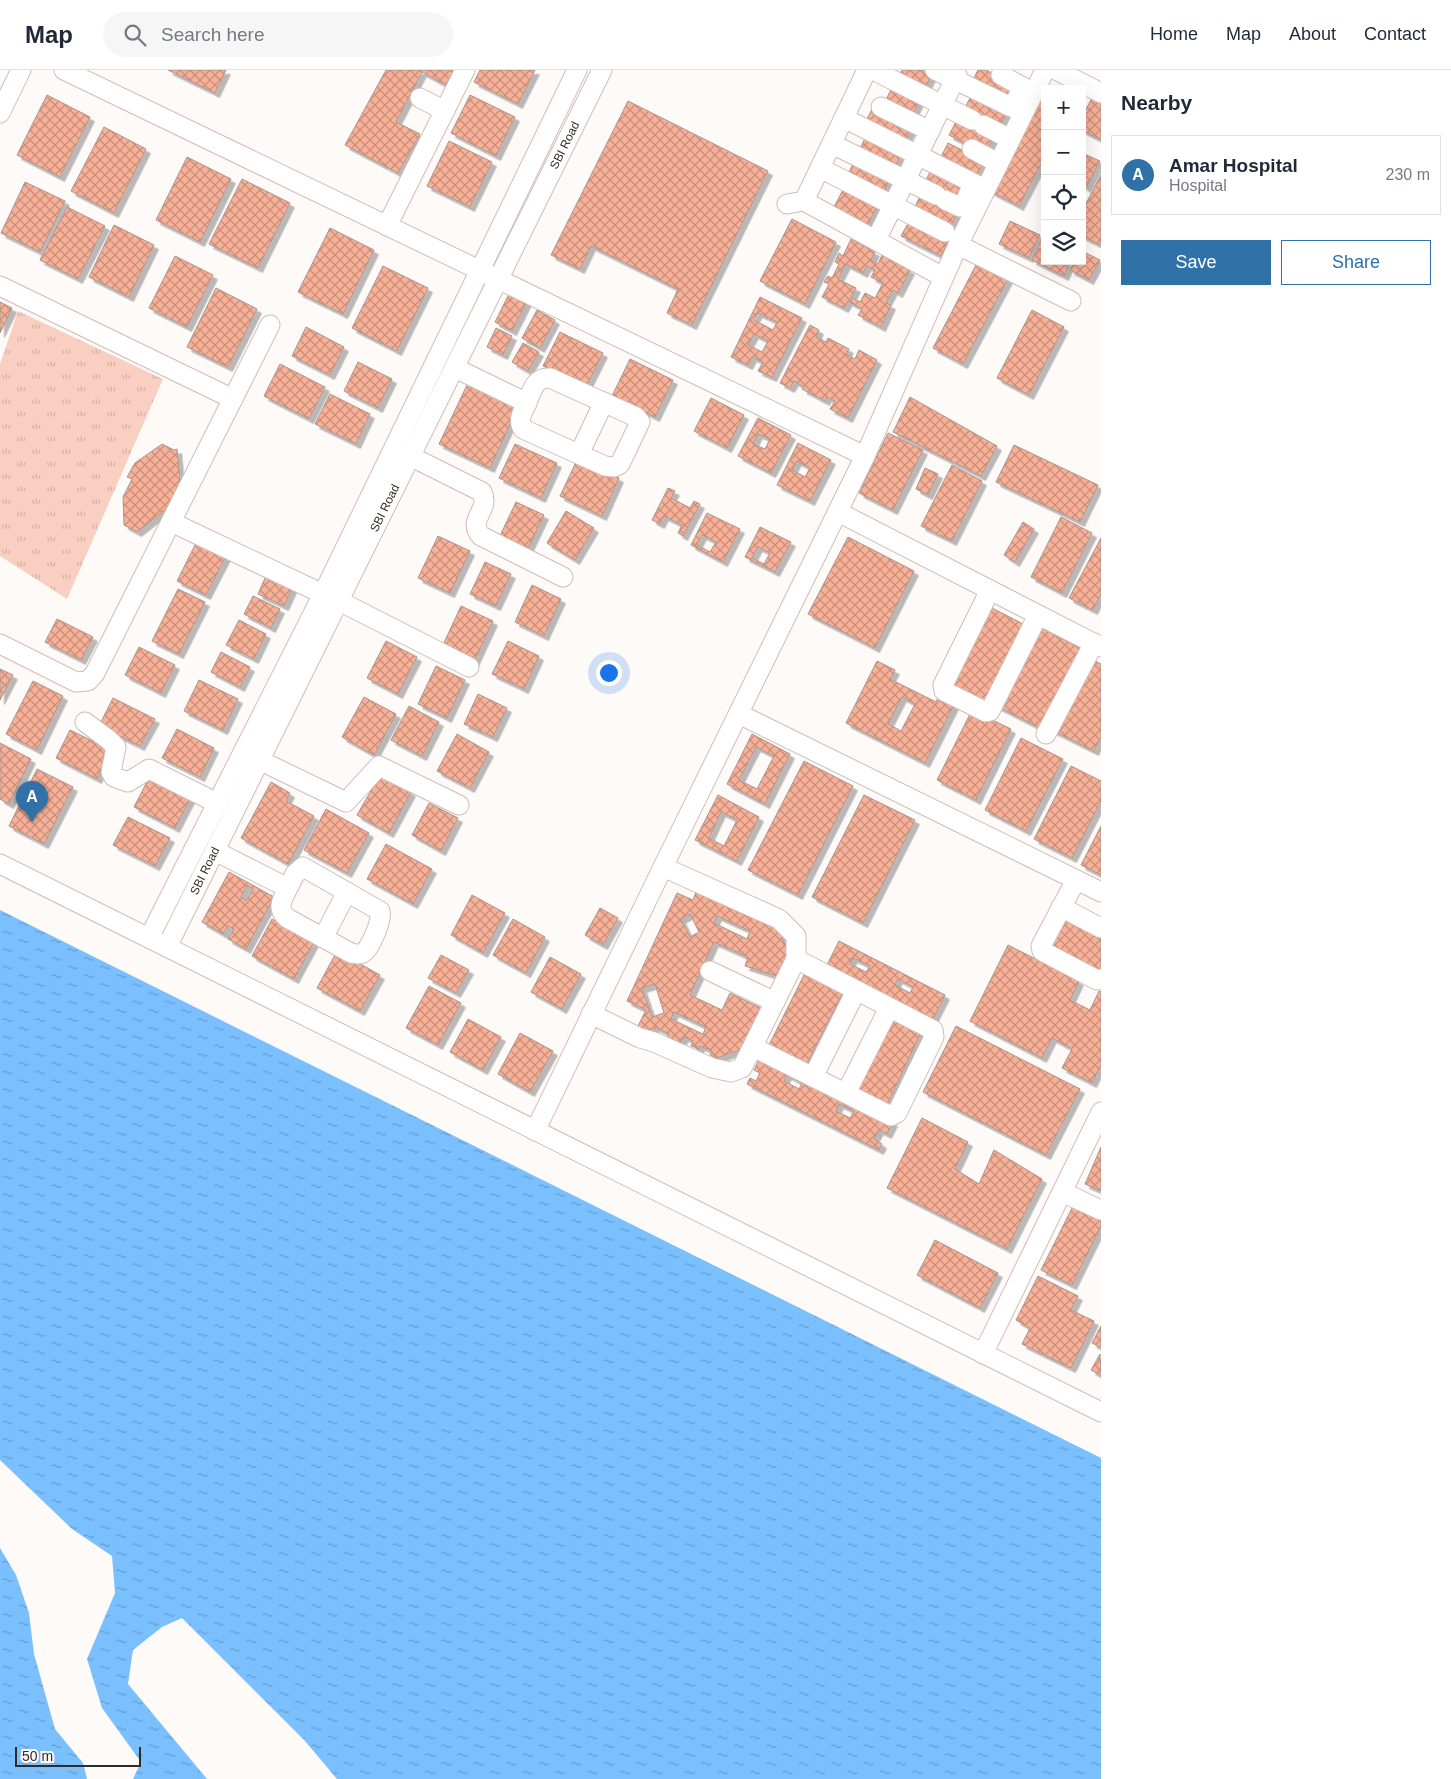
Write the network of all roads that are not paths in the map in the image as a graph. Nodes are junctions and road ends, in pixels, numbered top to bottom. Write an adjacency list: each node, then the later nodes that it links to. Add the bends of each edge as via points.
1 (21, 70): 20 (street)
2 (64, 70): 30 (street)
3 (465, 70): 19 (street)
4 (602, 70): 13 (street, SBI Road)
5 (867, 70): 21 (street)
6 (873, 70): 17 (street)
7 (935, 70): 12 (street)
8 (1045, 70): 14 (street)
9 (1056, 70): 15 (street)
10 (570, 72): 13 (street); 33 (street, SBI Road)
11 (1001, 75): 14 (street)
12 (956, 78): 14 (street, via 1010,107); 17 (street)
13 (593, 88): 35 (street, SBI Road)
14 (1028, 90): 23 (street)
15 (1101, 93)
16 (420, 98): 19 (street)
17 (943, 106): 22 (street); 23 (street)
18 (881, 107): 22 (street)
19 (445, 111): 30 (street)
20 (0, 112)
21 (844, 118): 24 (street); 25 (street)
22 (930, 131): 25 (street)
23 (989, 142): 28 (street)
24 (832, 144): 26 (street); 27 (street)
25 (918, 154): 27 (street); 28 (street)
26 (820, 168): 29 (street); 32 (street, via 796,202)
27 (905, 180): 28 (street, via 960,207); 29 (street)
28 (979, 183): 31 (street)
29 (893, 205): 31 (street); 32 (street)
30 (387, 226): 33 (street)
31 (951, 239): 34 (street); 37 (street)
32 (876, 240): 34 (street)
33 (480, 270): 35 (street); 50 (street, SBI Road)
34 (943, 277): 45 (street)
35 (498, 280): 39 (street, SBI Road); 45 (street)
36 (0, 286): 40 (street)
37 (1071, 301)
38 (270, 325): 40 (street)
39 (455, 368): 42 (street); 44 (street, SBI Road)
40 (233, 399): 47 (street)
41 (604, 402): 42 (street, via 543,377 537,381); 43 (street); 43 (street, via 636,417 640,422 638,429 620,464 614,467)
42 (526, 403): 43 (street, via 520,420 523,429)
43 (579, 454)
44 (410, 456): 48 (street, via 482,492 484,505 475,525 481,536); 50 (street, SBI Road)
45 (866, 456): 46 (street)
46 (838, 512): 49 (street); 55 (street)
47 (171, 522): 50 (street); 52 (street, via 95,673 88,681 76,682)
48 (564, 577)
49 (990, 590): 51 (street); 51 (street, via 943,685 944,691 986,712 990,711)
50 (331, 597): 54 (street); 58 (street, SBI Road); 59 (street, SBI Road)
51 (1038, 615): 53 (street)
52 (0, 644)
53 (1097, 645): 57 (street)
54 (469, 667)
55 (739, 714): 63 (street); 64 (street)
56 (85, 722): 59 (street, via 116,747 110,772 114,776 128,782 149,769)
57 (1046, 734)
58 (259, 760): 60 (street, via 346,802 379,766); 61 (street, SBI Road)
59 (217, 803): 70 (street, SBI Road)
60 (459, 805)
61 (215, 851): 65 (street); 72 (street, SBI Road)
62 (0, 864): 70 (street)
63 (663, 867): 73 (street, via 778,919 796,936); 79 (street)
64 (1076, 880): 67 (street); 68 (street)
65 (288, 888): 66 (street, via 303,867); 71 (street, via 280,906 281,913)
66 (346, 892): 71 (street); 71 (street, via 380,910 380,923 365,952 360,954 351,953)
67 (1101, 892)
68 (1061, 907): 69 (street); 75 (street, via 1041,946 1042,951)
69 (1101, 928)
70 (149, 938): 72 (street)
71 (323, 938)
72 (167, 947): 84 (street)
73 (796, 958): 76 (street); 77 (street)
74 (710, 971): 77 (street)
75 (1101, 980)
76 (856, 991): 78 (street); 81 (street)
77 (775, 1002): 80 (street)
78 (889, 1008): 82 (street); 82 (street, via 933,1030 934,1037 897,1113 891,1116)
79 (591, 1014): 80 (street, via 640,1038 712,1068 730,1072 742,1068); 84 (street)
80 (753, 1047): 81 (street)
81 (812, 1077): 82 (street)
82 (846, 1093)
83 (1101, 1112): 85 (street)
84 (535, 1131): 87 (street)
85 (1062, 1192): 86 (street); 87 (street)
86 (1101, 1210)
87 (984, 1354): 88 (street)
88 (1101, 1412)

